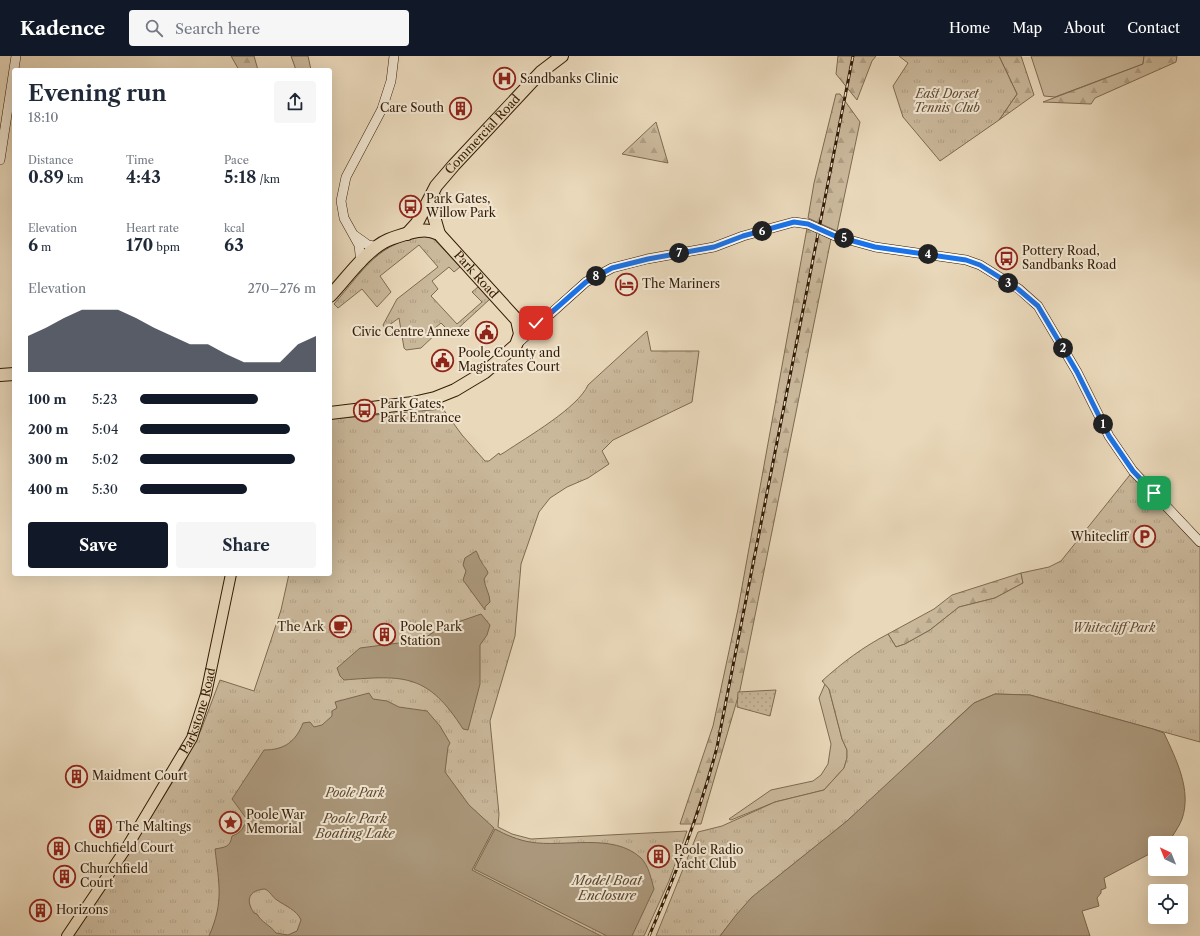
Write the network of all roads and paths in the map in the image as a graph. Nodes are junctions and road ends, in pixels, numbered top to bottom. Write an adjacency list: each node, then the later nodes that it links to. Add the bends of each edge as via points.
1 (16, 56): 4 (main road)
2 (394, 56): 8 (main road, via 391,81 382,109 346,177 341,201 344,218)
3 (562, 56): 7 (highway, Commercial Road, via 541,72)
4 (14, 68)
5 (12, 82): 6 (main road)
6 (0, 160)
7 (440, 182): 9 (highway, Commercial Road, via 417,223); 10 (highway, Commercial Road, via 432,210)
8 (353, 234): 11 (main road, via 368,245); 12 (main road)
9 (407, 234): 10 (highway, via 423,230); 11 (highway, via 387,240)
10 (439, 234): 15 (highway, Park Road)
11 (378, 247): 12 (highway)
12 (361, 263): 13 (highway)
13 (332, 294)
14 (544, 319): 15 (main road, via 527,325); 16 (main road); 20 (main road, via 586,282 612,268 714,247 794,222 808,224 835,236 875,247 966,260 980,265 1018,289 1038,306 1077,372 1113,442 1133,471)
15 (517, 320): 16 (highway, via 520,334)
16 (516, 345): 19 (highway, via 485,372 456,390 435,398)
17 (12, 374): 18 (highway)
18 (0, 375)
19 (332, 413)
20 (1200, 542)
21 (231, 576): 22 (main road, Parkstone Road, via 206,694 192,738 127,847)
22 (67, 936)

